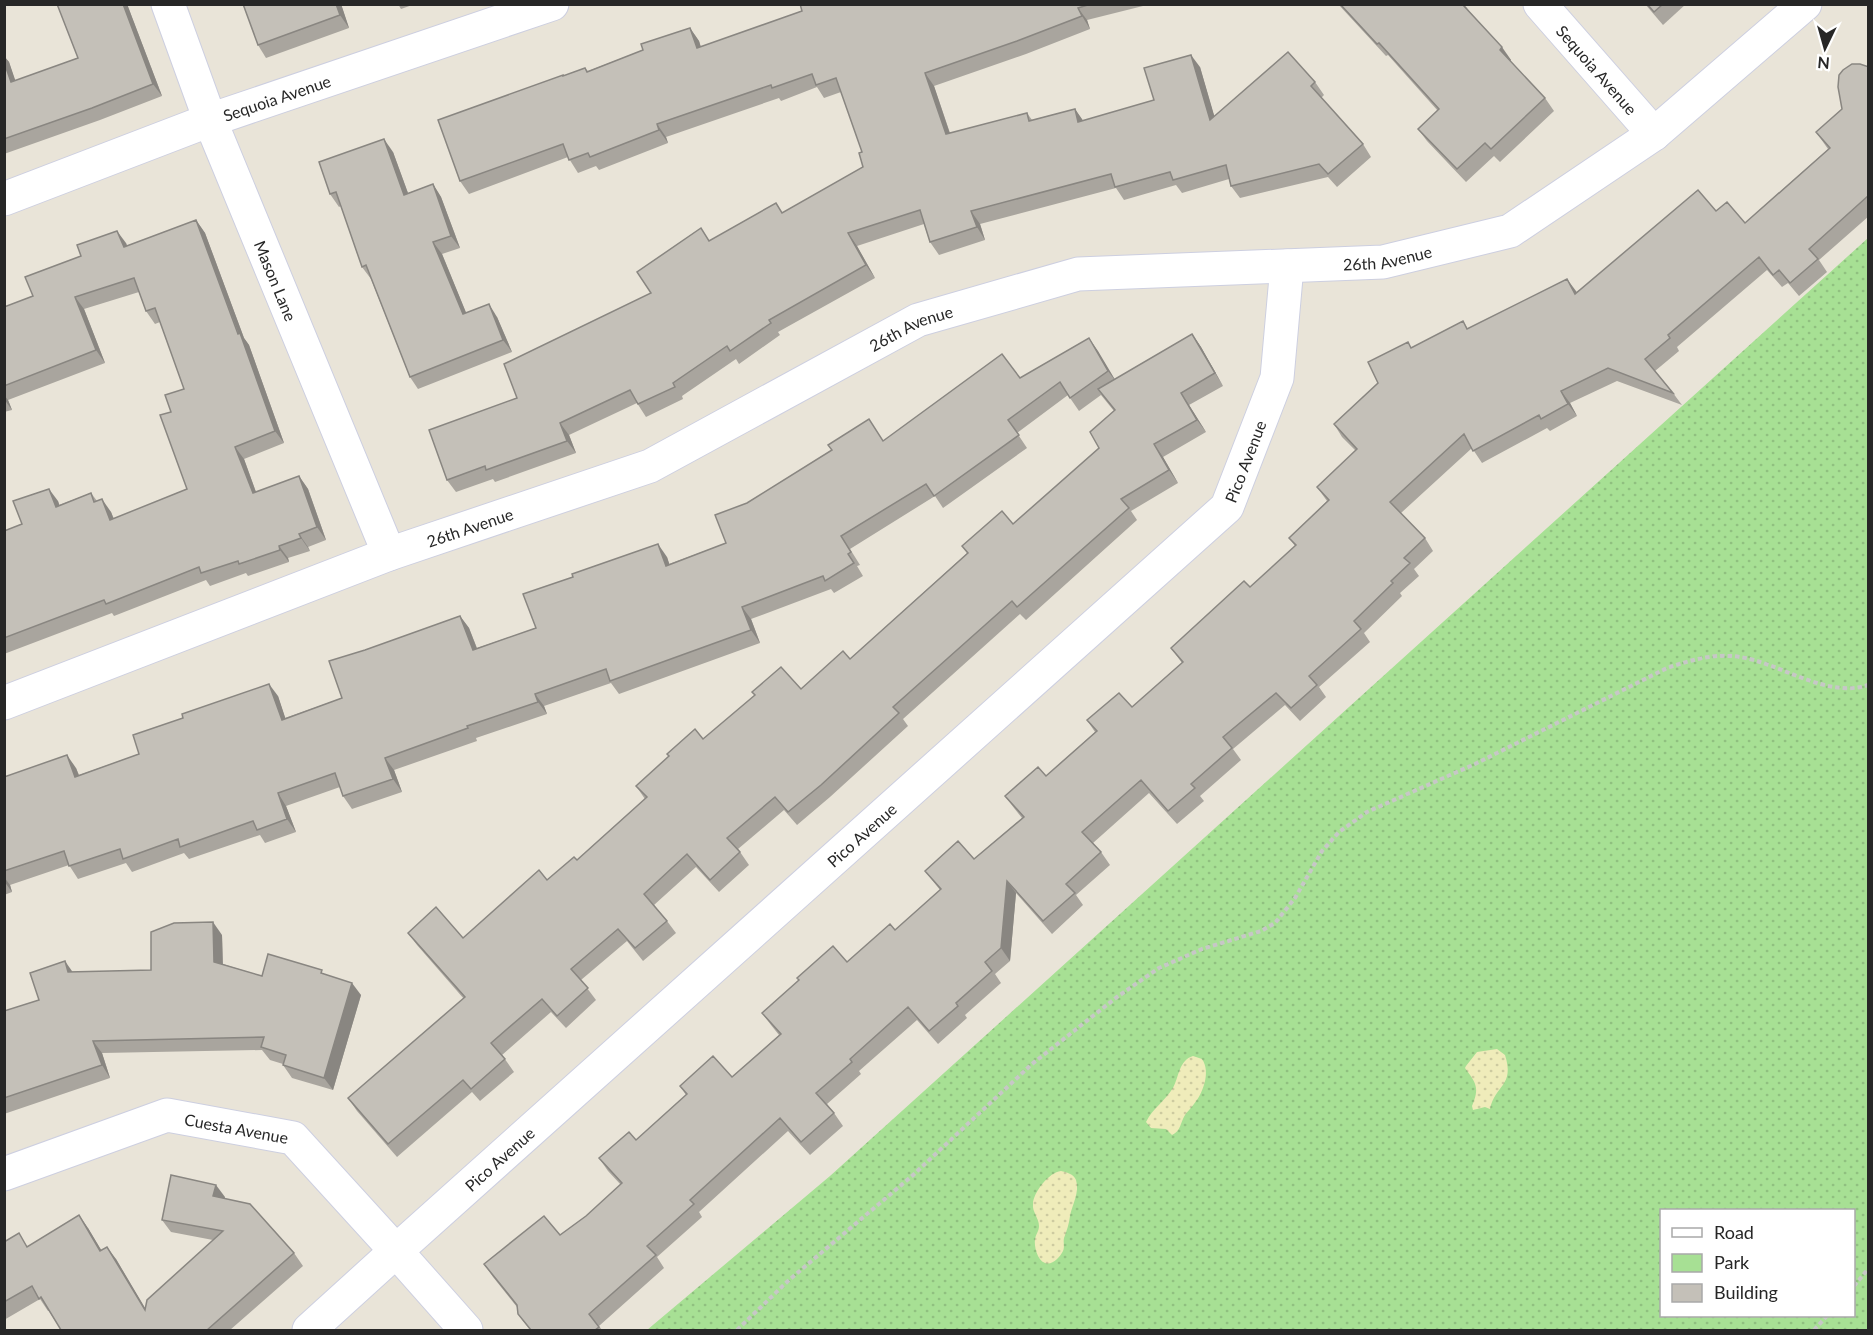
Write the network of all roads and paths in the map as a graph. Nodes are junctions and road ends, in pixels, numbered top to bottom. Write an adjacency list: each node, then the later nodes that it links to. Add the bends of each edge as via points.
1 (168, 4): 5 (street, Mason Lane)
2 (552, 4): 5 (street, Sequoia Avenue)
3 (1540, 4): 6 (street, Sequoia Avenue)
4 (1805, 4): 6 (street, 26th Avenue)
5 (210, 120): 7 (street, Sequoia Avenue); 9 (street, Mason Lane)
6 (1654, 134): 8 (street, 26th Avenue, via 1510,231 1383,262)
7 (4, 199)
8 (1287, 266): 9 (street, 26th Avenue, via 1078,274 918,320 650,466); 13 (street, Pico Avenue, via 1277,378 1227,507)
9 (389, 554): 11 (street, 26th Avenue)
10 (1869, 685): 19 (path, via 1833,686 1738,657 1707,657 1687,662 1667,668 1475,764 1367,812 1339,832 1322,851 1295,898 1275,923 1159,968 1118,997 1032,1064)
11 (4, 703)
12 (4, 1174): 13 (street, Cuesta Avenue, via 167,1115 293,1138)
13 (396, 1251): 17 (street, Pico Avenue); 18 (street, Cuesta Avenue)
14 (1869, 1269): 15 (path)
15 (1855, 1285)
16 (1826, 1317): 20 (path)
17 (309, 1330)
18 (466, 1330)
19 (737, 1330)
20 (1814, 1330)

